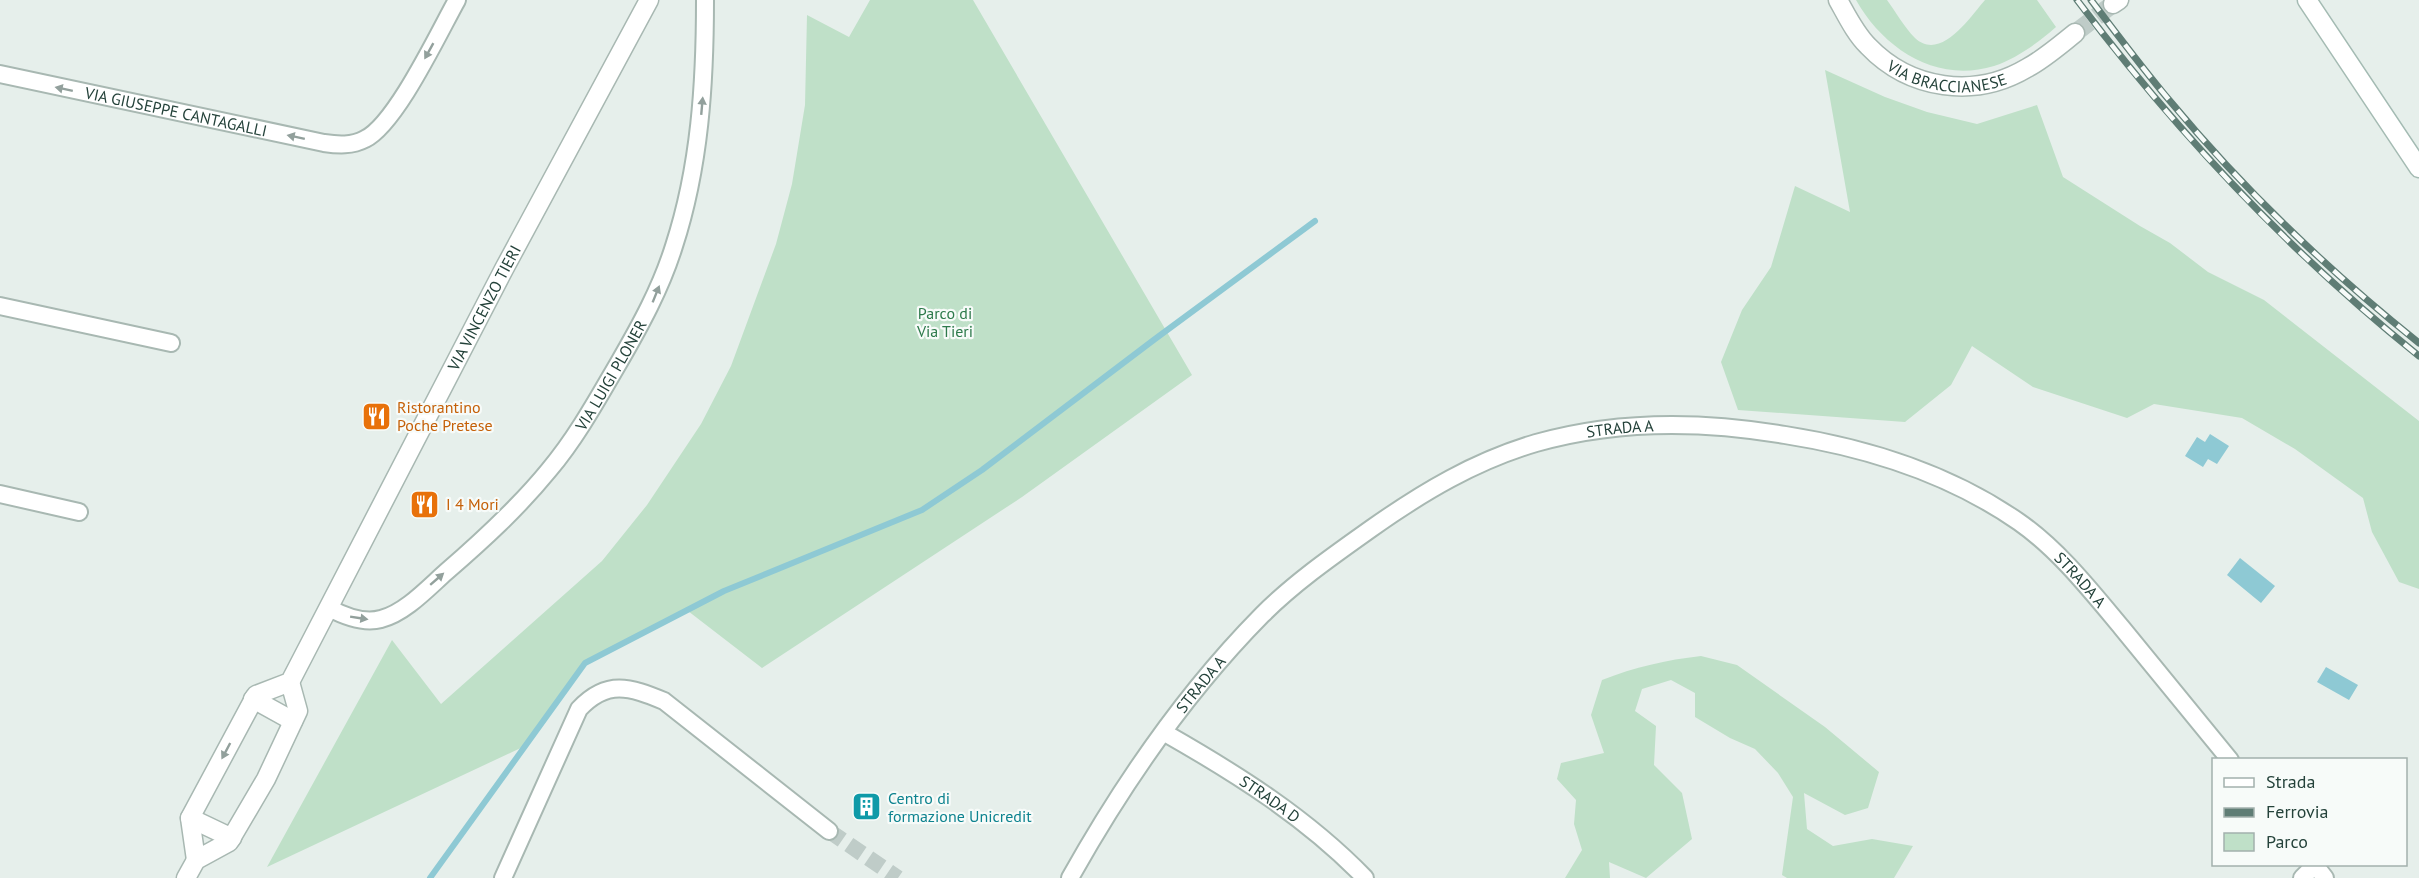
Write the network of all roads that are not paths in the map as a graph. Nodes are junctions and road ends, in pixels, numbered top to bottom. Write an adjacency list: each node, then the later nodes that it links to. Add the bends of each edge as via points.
1 (457, 0): 9 (street, VIA GIUSEPPE CANTAGALLI, one-way to 9, via 398,106 376,132 353,143 324,143)
2 (649, 0): 15 (street, VIA VINCENZO TIERI, via 504,269)
3 (705, 0): 15 (street, VIA LUIGI PLONER, one-way to 3, via 369,620 383,619 402,608 515,508 551,469 590,412 649,311 684,215 692,183 705,75)
4 (1838, 0): 8 (street, VIA BRACCIANESE, via 1860,37 1880,57 1912,77 1942,86 1976,85 2008,77 2029,68)
5 (2296, 0): 7 (street)
6 (2307, 0): 7 (street)
7 (2317, 16): 10 (street)
8 (2075, 33)
9 (0, 74)
10 (2419, 168)
11 (0, 306): 12 (street)
12 (171, 343)
13 (0, 494): 14 (street)
14 (79, 512)
15 (329, 608): 16 (street, VIA VINCENZO TIERI)
16 (290, 682): 17 (street); 18 (street, via 298,711)
17 (253, 699): 18 (street); 21 (street, one-way to 21)
18 (293, 721): 23 (street)
19 (1165, 733): 20 (street, STRADA A, via 1203,682 1262,615 1324,562 1422,493 1478,465 1538,443 1640,425 1684,425 1766,431 1842,446 1900,464 1986,499 2022,524 2068,565); 28 (street, STRADA A, via 1100,825); 29 (street, STRADA D, via 1230,770 1312,829)
20 (2229, 758)
21 (190, 818): 23 (street); 24 (street)
22 (830, 831): 27 (street, via 664,701 640,691 614,687 591,696 579,709)
23 (232, 838): 24 (street)
24 (196, 860): 26 (street)
25 (2313, 866): 30 (street)
26 (186, 878)
27 (503, 878)
28 (1070, 878)
29 (1365, 878)
30 (2302, 878)

